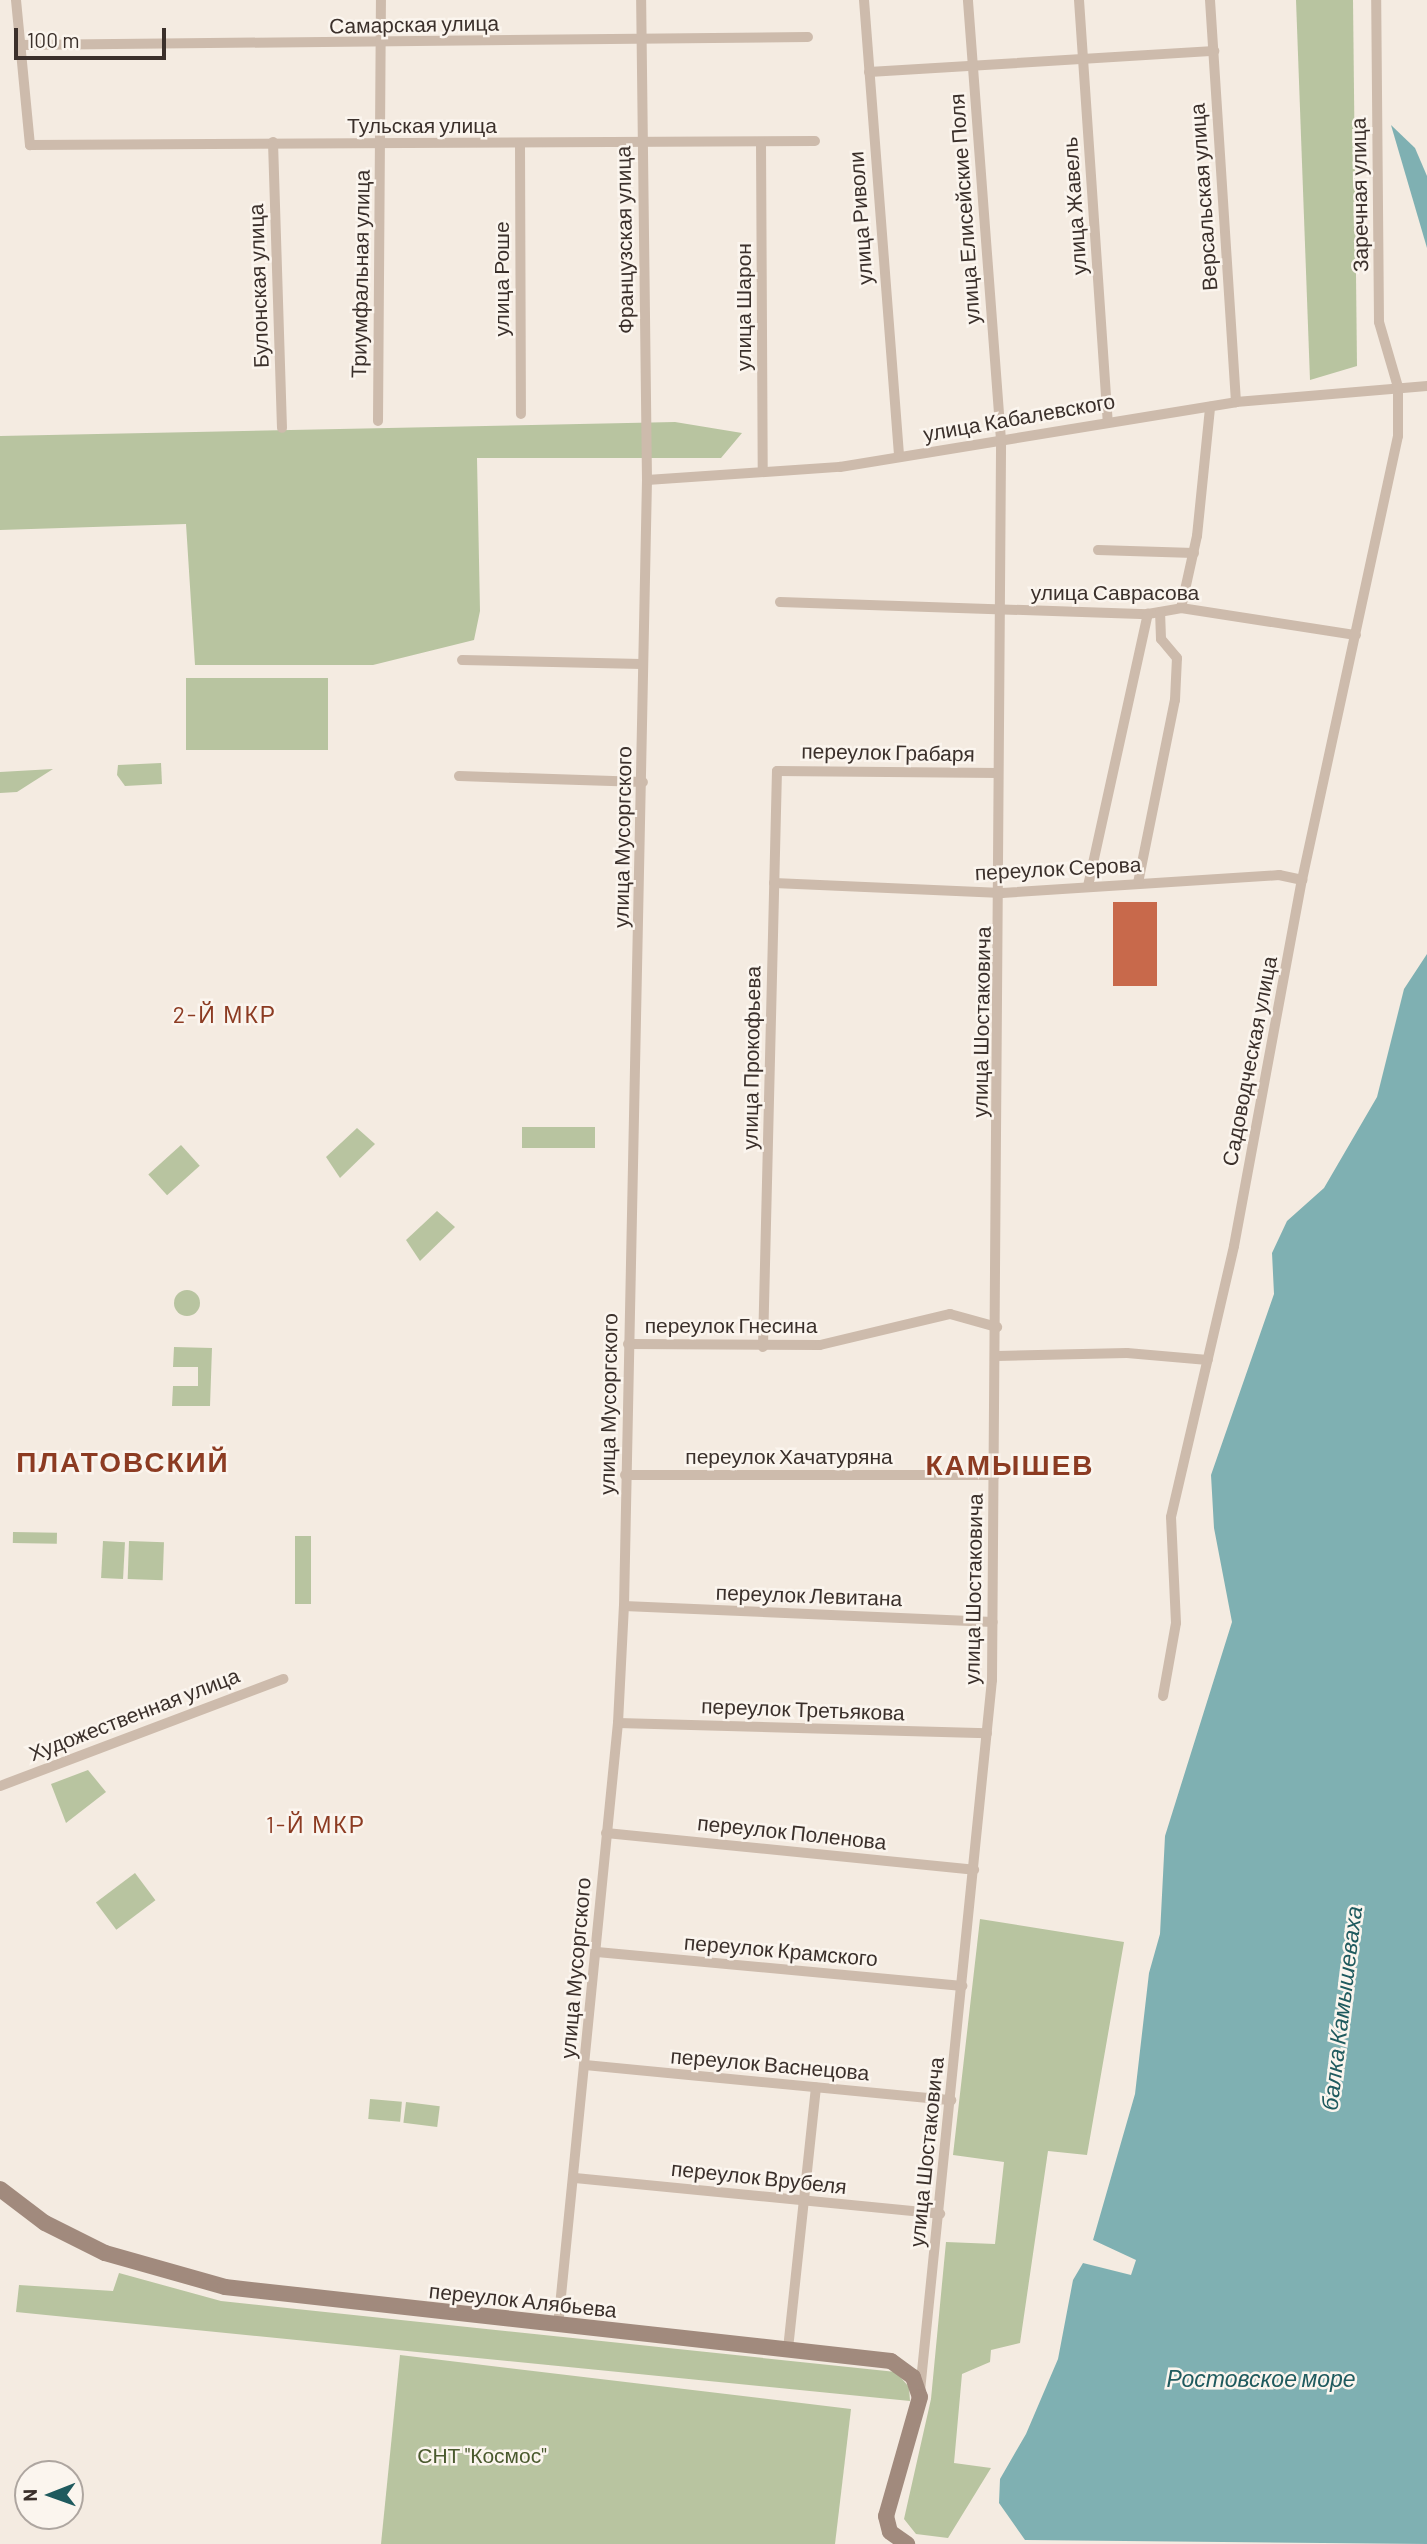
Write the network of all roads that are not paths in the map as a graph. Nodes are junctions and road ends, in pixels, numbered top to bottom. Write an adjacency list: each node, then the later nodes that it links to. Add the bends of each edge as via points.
1 (16, 0): 11 (street)
2 (381, 0): 12 (street, Триумфальная улица)
3 (641, 0): 10 (street, Французская улица)
4 (864, 0): 16 (street, улица Риволи)
5 (968, 0): 15 (street, улица Елисейские Поля)
6 (1079, 0): 14 (street, улица Жавель)
7 (1210, 0): 13 (street, Версальская улица)
8 (1376, 0): 24 (street, Заречная улица, via 1379,322)
9 (808, 37): 10 (street, Самарская улица)
10 (641, 39): 12 (street, Самарская улица); 20 (street, Французская улица)
11 (20, 45): 12 (street, Самарская улица); 18 (street, Тульская улица, via 30,145)
12 (381, 45): 22 (street, Триумфальная улица)
13 (1214, 51): 14 (street); 25 (street, Версальская улица)
14 (1083, 61): 15 (street); 28 (street, улица Жавель)
15 (973, 68): 16 (street); 32 (street, улица Елисейские Поля)
16 (869, 72): 33 (street, улица Риволи)
17 (815, 141): 19 (street, Тульская улица)
18 (273, 142): 22 (street, Тульская улица); 30 (street, Булонская улица)
19 (761, 142): 20 (street, Тульская улица); 34 (street, улица Шарон)
20 (641, 143): 21 (street, Тульская улица); 35 (street, Французская улица)
21 (520, 144): 22 (street, Тульская улица); 27 (street, улица Роше)
22 (381, 145): 29 (street, Триумфальная улица)
23 (1427, 386): 24 (street, улица Кабалевского)
24 (1398, 387): 25 (street, улица Кабалевского); 31 (street, Заречная улица)
25 (1236, 397): 26 (street, улица Кабалевского)
26 (1210, 407): 28 (street, улица Кабалевского); 37 (street)
27 (521, 414)
28 (1108, 415): 32 (street, улица Кабалевского)
29 (378, 421)
30 (282, 428)
31 (1398, 436): 43 (street, Садоводческая улица)
32 (1001, 440): 33 (street, улица Кабалевского); 40 (street, улица Шостаковича)
33 (899, 457): 34 (street, улица Кабалевского)
34 (763, 472): 35 (street, улица Кабалевского)
35 (647, 480): 45 (street, улица Мусоргского)
36 (1098, 550): 37 (street)
37 (1194, 553): 39 (street)
38 (780, 602): 40 (street, улица Саврасова)
39 (1181, 608): 41 (street, улица Саврасова); 43 (street, улица Саврасова)
40 (999, 610): 42 (street, улица Саврасова); 47 (street, улица Шостаковича)
41 (1160, 611): 42 (street, улица Саврасова); 52 (street, via 1161,639 1177,658 1175,701)
42 (1148, 614): 53 (street)
43 (1356, 635): 50 (street, Садоводческая улица)
44 (461, 660): 45 (street)
45 (642, 664): 49 (street, улица Мусоргского)
46 (777, 771): 47 (street, переулок Грабаря); 51 (street, улица Прокофьева)
47 (998, 773): 54 (street, улица Шостаковича)
48 (459, 776): 49 (street)
49 (643, 782): 56 (street, улица Мусоргского)
50 (1302, 880): 52 (street, переулок Серова, via 1279,875); 59 (street, Садоводческая улица)
51 (774, 883): 54 (street, переулок Серова); 57 (street, улица Прокофьева)
52 (1138, 883): 53 (street, переулок Серова)
53 (1088, 886): 54 (street, переулок Серова)
54 (1002, 894): 55 (street, улица Шостаковича)
55 (997, 1327): 57 (street, переулок Гнесина, via 950,1314 820,1345); 58 (street, улица Шостаковича)
56 (628, 1344): 57 (street, переулок Гнесина); 60 (street, улица Мусоргского)
57 (763, 1347)
58 (997, 1356): 59 (street, via 1127,1353); 61 (street, улица Шостаковича)
59 (1208, 1360): 65 (street, Садоводческая улица, via 1171,1517 1176,1623)
60 (625, 1475): 61 (street, переулок Хачатуряна); 62 (street, улица Мусоргского)
61 (995, 1475): 63 (street, улица Шостаковича)
62 (624, 1606): 63 (street, переулок Левитана); 66 (street, улица Мусоргского)
63 (992, 1622): 67 (street, улица Шостаковича)
64 (283, 1679): 68 (street, Художественная улица)
65 (1163, 1696)
66 (618, 1723): 67 (street, переулок Третьякова); 69 (street, улица Мусоргского)
67 (987, 1733): 70 (street, улица Шостаковича)
68 (0, 1786)
69 (606, 1833): 70 (street, переулок Поленова); 71 (street, улица Мусоргского)
70 (974, 1870): 72 (street, улица Шостаковича)
71 (597, 1952): 72 (street, переулок Крамского); 73 (street, улица Мусоргского)
72 (962, 1986): 75 (street, улица Шостаковича)
73 (585, 2066): 74 (street, переулок Васнецова); 76 (street, улица Мусоргского)
74 (816, 2087): 75 (street, переулок Васнецова); 78 (street)
75 (951, 2100): 79 (street, улица Шостаковича)
76 (575, 2178): 78 (street, переулок Врубеля); 80 (street, улица Мусоргского)
77 (0, 2189): 80 (main road, переулок Алябьева, via 45,2223 105,2253 246,2291)
78 (806, 2200): 79 (street, переулок Врубеля); 81 (street)
79 (940, 2214): 82 (street, улица Шостаковича)
80 (558, 2326): 81 (main road, переулок Алябьева)
81 (788, 2349): 82 (main road, переулок Алябьева, via 891,2361 913,2377)
82 (920, 2397): 83 (main road, via 886,2516 890,2532)
83 (904, 2544)

